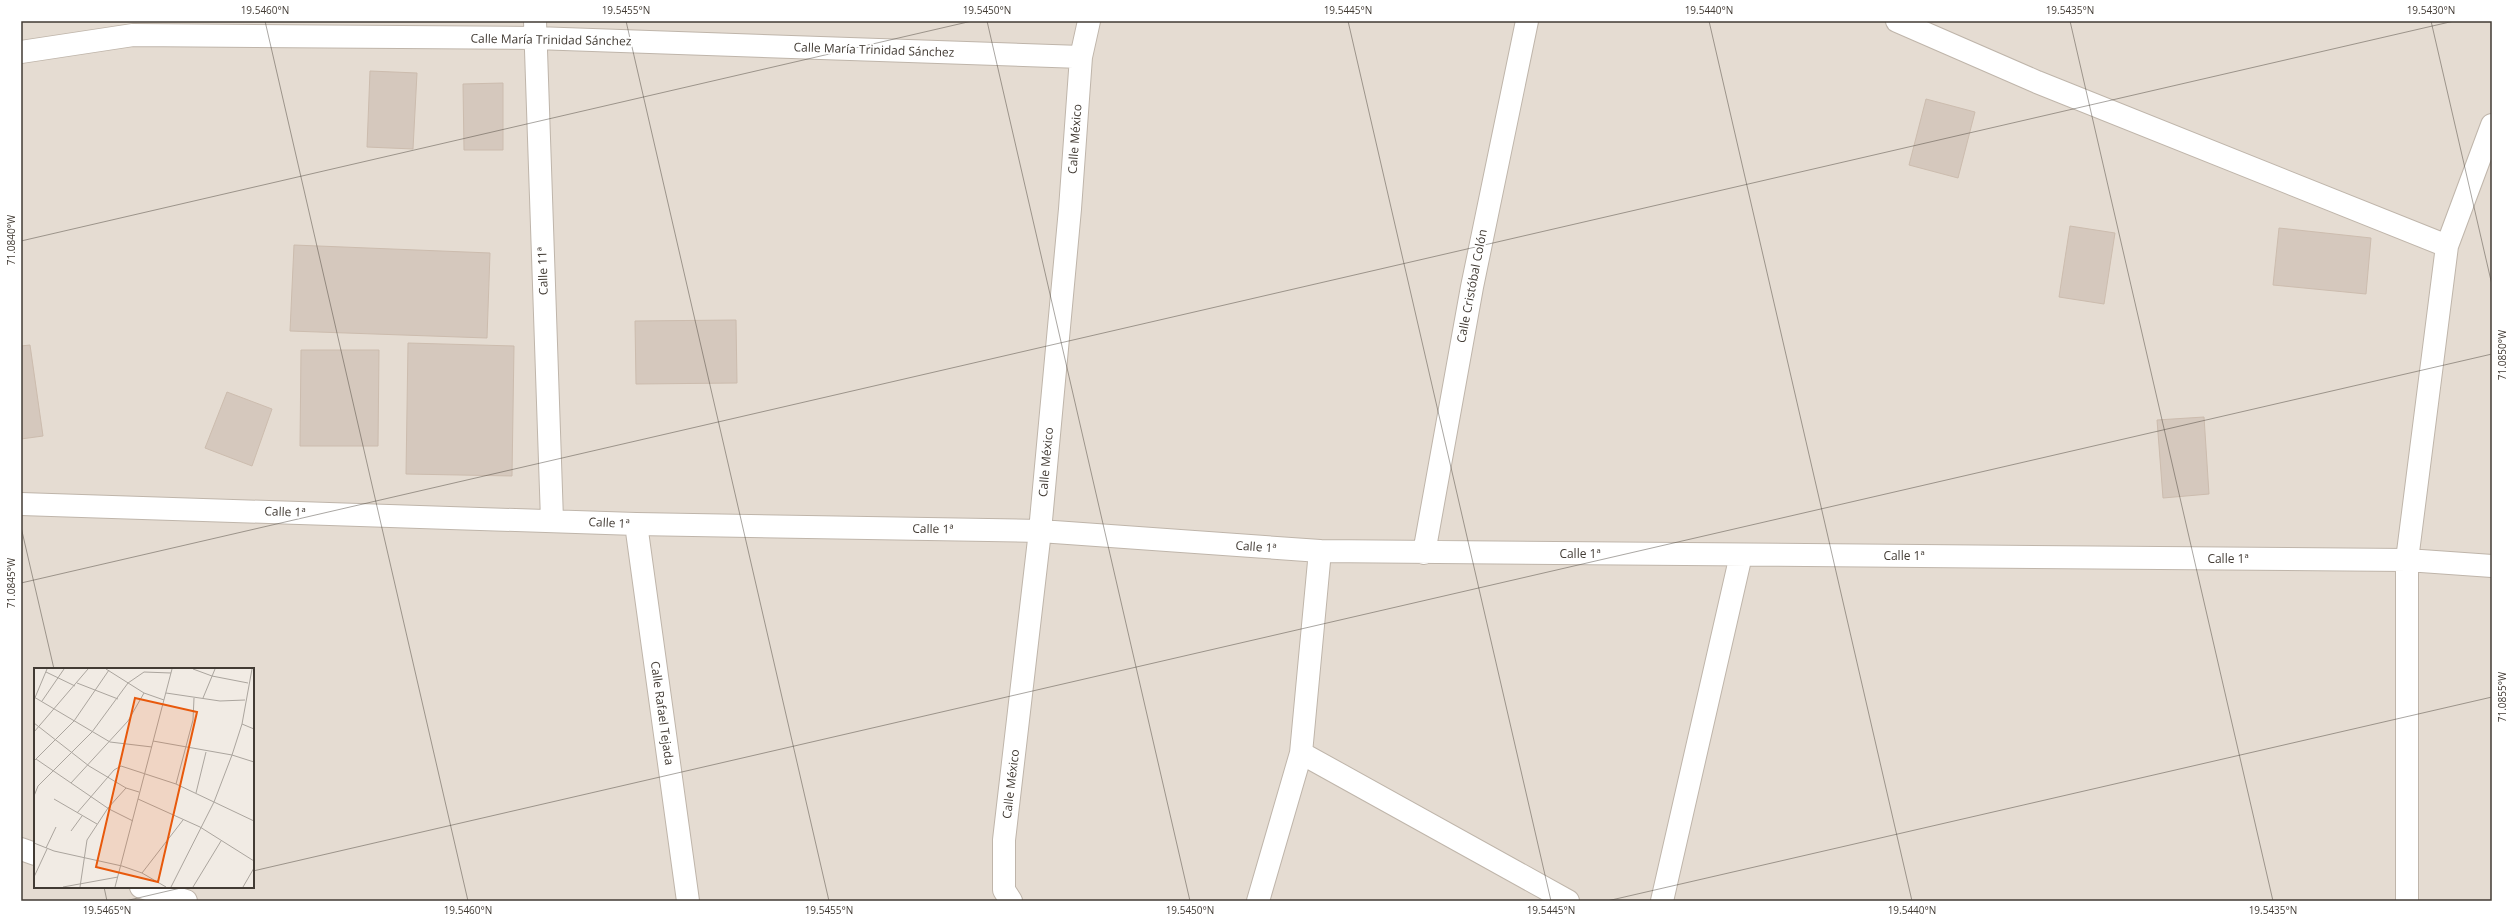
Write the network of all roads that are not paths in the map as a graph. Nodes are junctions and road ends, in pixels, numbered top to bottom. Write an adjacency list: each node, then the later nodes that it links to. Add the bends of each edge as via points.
1 (1089, 21): 6 (street, Calle México)
2 (1527, 21): 14 (street, Calle Cristóbal Colón, via 1472,287)
3 (1897, 21): 8 (street, via 2037,82)
4 (535, 30): 5 (street, Calle María Trinidad Sánchez, via 133,35); 6 (street, Calle María Trinidad Sánchez); 10 (street, Calle 11ª)
5 (21, 52)
6 (1081, 57): 12 (street, Calle México, via 1070,209)
7 (2492, 125): 8 (street)
8 (2447, 246): 16 (street)
9 (21, 504): 10 (street, Calle 1ª)
10 (552, 520): 11 (street, Calle 1ª)
11 (636, 524): 12 (street, Calle 1ª); 23 (street, Calle Rafael Tejada)
12 (1040, 531): 13 (street, Calle 1ª); 24 (street, Calle México, via 1004,840 1004,890)
13 (1320, 551): 14 (street, Calle 1ª); 18 (street)
14 (1424, 553): 15 (street, Calle 1ª)
15 (1741, 555): 16 (street, Calle 1ª); 27 (street)
16 (2408, 560): 17 (street, Calle 1ª); 28 (street)
17 (2492, 566)
18 (1301, 753): 25 (street); 26 (street)
19 (21, 849): 20 (street)
20 (34, 854)
21 (144, 888): 22 (street)
22 (186, 901)
23 (688, 901)
24 (1011, 901)
25 (1258, 901)
26 (1568, 901)
27 (1662, 901)
28 (2408, 901)

